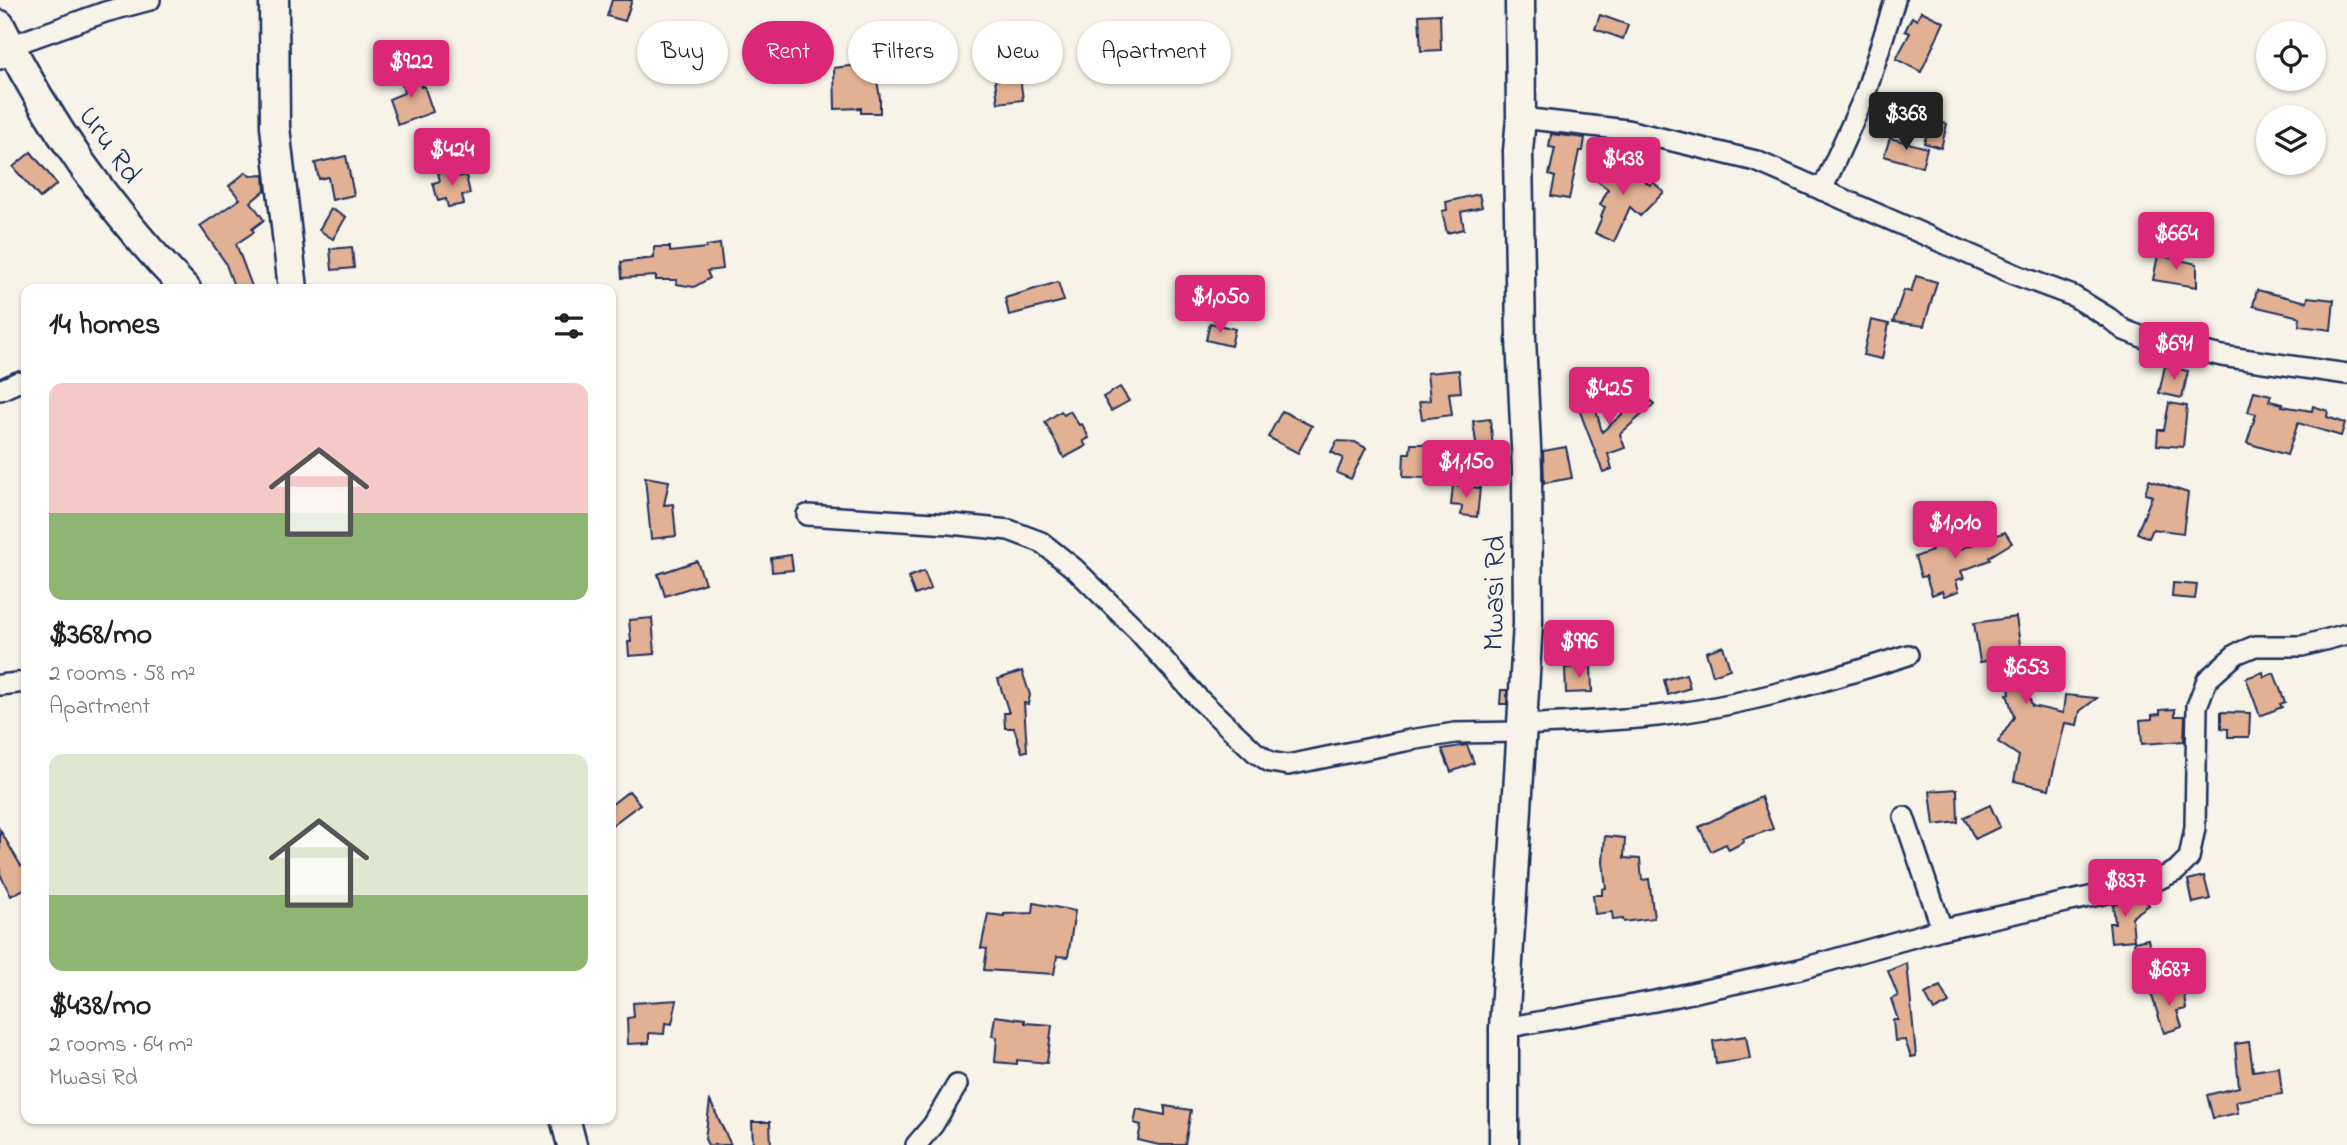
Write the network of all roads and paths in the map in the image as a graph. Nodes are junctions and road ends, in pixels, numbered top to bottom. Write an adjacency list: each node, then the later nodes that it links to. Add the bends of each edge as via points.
1 (150, 0): 5 (street)
2 (274, 0): 9 (street, via 275,127)
3 (1520, 0): 6 (street, Mwasi Rd)
4 (1895, 0): 7 (street, via 1865,95)
5 (3, 44): 8 (street, Uru Rd, via 123,218)
6 (1521, 118): 7 (street, via 1627,130 1689,144 1756,161); 16 (street, Mwasi Rd, via 1528,623)
7 (1822, 190): 10 (street, via 2073,296 2124,330 2145,338 2221,356)
8 (182, 284)
9 (292, 284)
10 (2347, 374)
11 (807, 515): 16 (street, via 1009,530 1041,542 1075,569 1200,700 1270,762 1288,765 1455,733)
12 (2347, 634): 18 (street, via 2302,646 2255,646 2236,654 2207,680 2197,706 2195,828 2189,858 2176,871 2149,884)
13 (1908, 655): 16 (street, via 1820,682 1706,708)
14 (21, 683): 15 (street)
15 (0, 685)
16 (1523, 729): 19 (street, Mwasi Rd)
17 (1904, 817): 18 (street)
18 (1942, 929): 19 (street, via 1800,970)
19 (1504, 1028): 24 (street, Mwasi Rd)
20 (957, 1085): 23 (street)
21 (567, 1124): 22 (street)
22 (572, 1145)
23 (916, 1145)
24 (1504, 1145)

